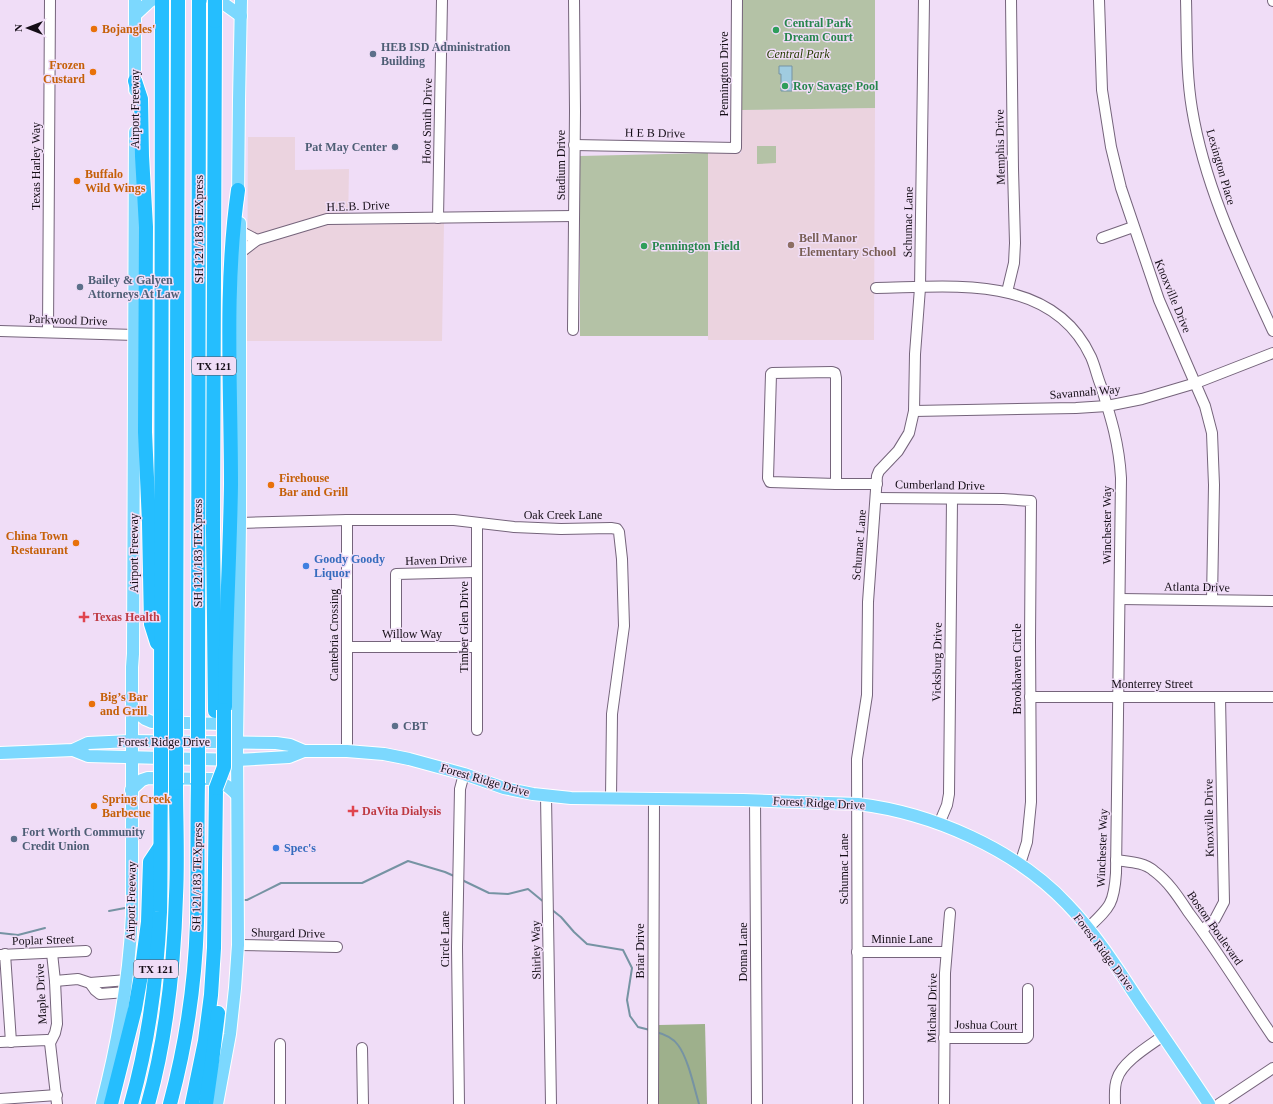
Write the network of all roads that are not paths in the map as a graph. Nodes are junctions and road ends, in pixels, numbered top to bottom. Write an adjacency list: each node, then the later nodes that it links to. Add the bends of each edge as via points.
1 (50, 0): 35 (street, Texas Harley Way)
2 (135, 0): 16 (main road, Airport Freeway)
3 (152, 0): 16 (main road)
4 (162, 0): 56 (highway, TX 121)
5 (241, 0): 17 (main road)
6 (251, 0): 17 (main road)
7 (442, 0): 23 (street, Hoot Smith Drive)
8 (574, 0): 19 (street, Stadium Drive)
9 (737, 0): 20 (street, Pennington Drive)
10 (924, 0): 30 (street, Schumac Lane)
11 (1011, 0): 31 (street, Memphis Drive, via 1015,243 1014,263)
12 (1098, 0): 24 (street, Knoxville Drive, via 1101,72 1110,140 1120,188)
13 (1186, 0): 33 (street, Lexington Place, via 1192,110 1204,162 1236,250)
14 (206, 1): 17 (main road, via 220,1); 62 (highway, TX 121, bridge, via 215,21 213,532); 116 (highway, SH 121/183 TEXpress, bridge, via 197,896 194,959 186,1028)
15 (178, 2): 115 (highway, SH 121/183 TEXpress, bridge, via 176,894 168,1001 156,1076)
16 (135, 15): 18 (main road, Airport Freeway)
17 (241, 16): 21 (main road)
18 (135, 81): 36 (main road, Airport Freeway); 56 (highway, via 141,99 146,227 144,391 150,523 151,624)
19 (574, 145): 20 (street, H E B Drive); 22 (street, Stadium Drive)
20 (736, 148)
21 (238, 190): 25 (main road); 62 (highway, via 230,309 230,537)
22 (574, 216): 23 (street); 32 (street, Stadium Drive)
23 (438, 218): 27 (street, H.E.B. Drive, via 327,218)
24 (1133, 227): 26 (street); 38 (street, Knoxville Drive, via 1159,300)
25 (240, 231): 27 (street); 28 (main road)
26 (1102, 238)
27 (257, 240): 28 (street, H.E.B. Drive)
28 (240, 253): 47 (main road)
29 (876, 288): 30 (street, Winchester Way)
30 (920, 288): 31 (street, Winchester Way, via 975,288); 40 (street, Schumac Lane)
31 (1007, 292): 39 (street, Winchester Way, via 1043,305 1066,322 1091,357)
32 (573, 330)
33 (1273, 330)
34 (0, 331): 35 (street, Parkwood Drive)
35 (48, 331): 36 (street, Parkwood Drive)
36 (135, 335): 61 (main road, Airport Freeway)
37 (1273, 353): 38 (street, Savannah Way)
38 (1196, 383): 39 (street, Savannah Way); 51 (street, Knoxville Drive, via 1205,406 1212,438)
39 (1107, 406): 40 (street, Savannah Way); 50 (street, Winchester Way, via 1119,455)
40 (914, 411): 42 (street, Schumac Lane, via 910,433 898,451 879,471)
41 (836, 484): 41 (street, via 770,482 768,478 772,373 835,373); 42 (street)
42 (877, 484): 43 (street, Schumac Lane)
43 (876, 498): 44 (street, Cumberland Drive); 80 (street, Schumac Lane, via 868,602 867,695 857,759)
44 (952, 499): 45 (street, Cumberland Drive); 81 (street, Vicksburg Drive, via 949,794)
45 (1003, 499): 57 (street, Brookhaven Circle, via 1030,500 1032,504)
46 (347, 520): 47 (street, Oak Creek Lane); 48 (street, Oak Creek Lane, via 454,520); 53 (street, Cantebria Crossing)
47 (240, 523): 63 (main road)
48 (477, 523): 49 (street, Timber Glen Drive); 77 (street, Oak Creek Lane, via 561,529 611,528 619,532 624,626 612,714)
49 (477, 572): 54 (street, Haven Drive, via 396,574); 55 (street, Timber Glen Drive)
50 (1120, 599): 51 (street, Atlanta Drive); 58 (street, Winchester Way)
51 (1212, 600): 52 (street, Atlanta Drive)
52 (1273, 601)
53 (347, 647): 54 (street, Willow Way); 69 (street, Cantebria Crossing)
54 (396, 647): 55 (street, Willow Way)
55 (477, 647): 64 (street, Timber Glen Drive)
56 (161, 658): 82 (highway, TX 121, bridge)
57 (1030, 697): 58 (street, Monterrey Street); 84 (street, Brookhaven Circle, via 1031,802 1027,842)
58 (1118, 697): 59 (street, Monterrey Street); 83 (street, Winchester Way)
59 (1220, 697): 60 (street, Monterrey Street); 88 (street, Knoxville Drive, via 1224,902 1214,919)
60 (1273, 697)
61 (132, 709): 63 (main road, via 152,722 222,724); 65 (main road, Airport Freeway)
62 (220, 710): 85 (highway, TX 121)
63 (238, 714): 66 (main road)
64 (477, 730)
65 (132, 741): 66 (main road, Forest Ridge Drive); 67 (main road, Forest Ridge Drive, via 88,742); 71 (main road, Airport Freeway)
66 (237, 742): 68 (main road, Forest Ridge Drive, via 290,745); 72 (main road)
67 (73, 750): 70 (main road, Forest Ridge Drive); 71 (main road, Forest Ridge Drive, via 88,756)
68 (304, 751): 69 (main road, Forest Ridge Drive); 72 (main road, Forest Ridge Drive, via 289,757)
69 (347, 751): 73 (main road, Forest Ridge Drive, via 384,754)
70 (0, 753)
71 (132, 756): 72 (main road, Forest Ridge Drive); 74 (main road, Airport Freeway)
72 (237, 760): 75 (main road)
73 (464, 774): 76 (main road, Forest Ridge Drive, via 504,788); 122 (street, Circle Lane, via 460,789 458,878)
74 (131, 790): 75 (main road, via 148,778 211,779 226,784); 96 (main road, Airport Freeway, via 132,915)
75 (237, 795): 89 (main road)
76 (546, 796): 77 (main road, Forest Ridge Drive); 123 (street, Shirley Way)
77 (611, 798): 78 (main road, Forest Ridge Drive)
78 (654, 798): 79 (main road, Forest Ridge Drive); 124 (street, Briar Drive)
79 (755, 800): 80 (main road, Forest Ridge Drive); 125 (street, Donna Lane)
80 (858, 804): 81 (main road, Forest Ridge Drive, via 877,806); 93 (street, Schumac Lane)
81 (939, 824): 84 (main road, Forest Ridge Drive, via 975,839)
82 (160, 847): 113 (highway, via 150,862 148,922 141,975); 114 (highway, TX 121, via 160,911 156,968 146,1045)
83 (1116, 860): 87 (street, Winchester Way, via 1115,890 1111,904); 88 (street, Boston Boulevard, via 1134,862 1154,870 1167,883)
84 (1020, 864): 87 (main road, Forest Ridge Drive, via 1067,904)
85 (215, 885): 117 (highway, TX 121, via 211,995); 118 (highway, via 224,910 222,966)
86 (950, 913): 94 (street, Michael Drive)
87 (1088, 928): 101 (main road, Forest Ridge Drive, via 1110,956)
88 (1202, 930): 103 (street, Boston Boulevard)
89 (238, 945): 90 (street, Shurgard Drive); 119 (main road, via 230,1034)
90 (338, 947)
91 (86, 951): 92 (street, Poplar Street)
92 (52, 952): 95 (street, Poplar Street); 97 (street, Maple Drive)
93 (857, 952): 94 (street, Minnie Lane); 126 (street, Schumac Lane)
94 (946, 952): 102 (street, Michael Drive)
95 (2, 954): 105 (street)
96 (127, 980): 98 (street); 100 (main road, Airport Freeway)
97 (55, 981): 98 (street, via 78,979); 106 (street, Maple Drive, via 57,1024)
98 (90, 983): 100 (street, via 100,994)
99 (1028, 989): 102 (street, Joshua Court, via 1026,1038)
100 (126, 992): 112 (main road, Airport Freeway)
101 (1163, 1036): 128 (street, via 1128,1063 1119,1074 1115,1086); 129 (main road, Forest Ridge Drive)
102 (944, 1038): 127 (street, Michael Drive)
103 (1273, 1038)
104 (0, 1042): 105 (street)
105 (11, 1042): 106 (street, via 47,1040)
106 (50, 1043): 111 (street, Maple Drive)
107 (280, 1044): 120 (street)
108 (362, 1048): 121 (street)
109 (1273, 1068): 129 (street)
110 (0, 1099): 111 (street)
111 (57, 1099)
112 (102, 1104)
113 (112, 1104)
114 (131, 1104)
115 (148, 1104)
116 (170, 1104)
117 (192, 1104)
118 (206, 1104)
119 (217, 1104)
120 (280, 1104)
121 (363, 1104)
122 (459, 1104)
123 (551, 1104)
124 (653, 1104)
125 (757, 1104)
126 (858, 1104)
127 (944, 1104)
128 (1115, 1104)
129 (1211, 1104)

